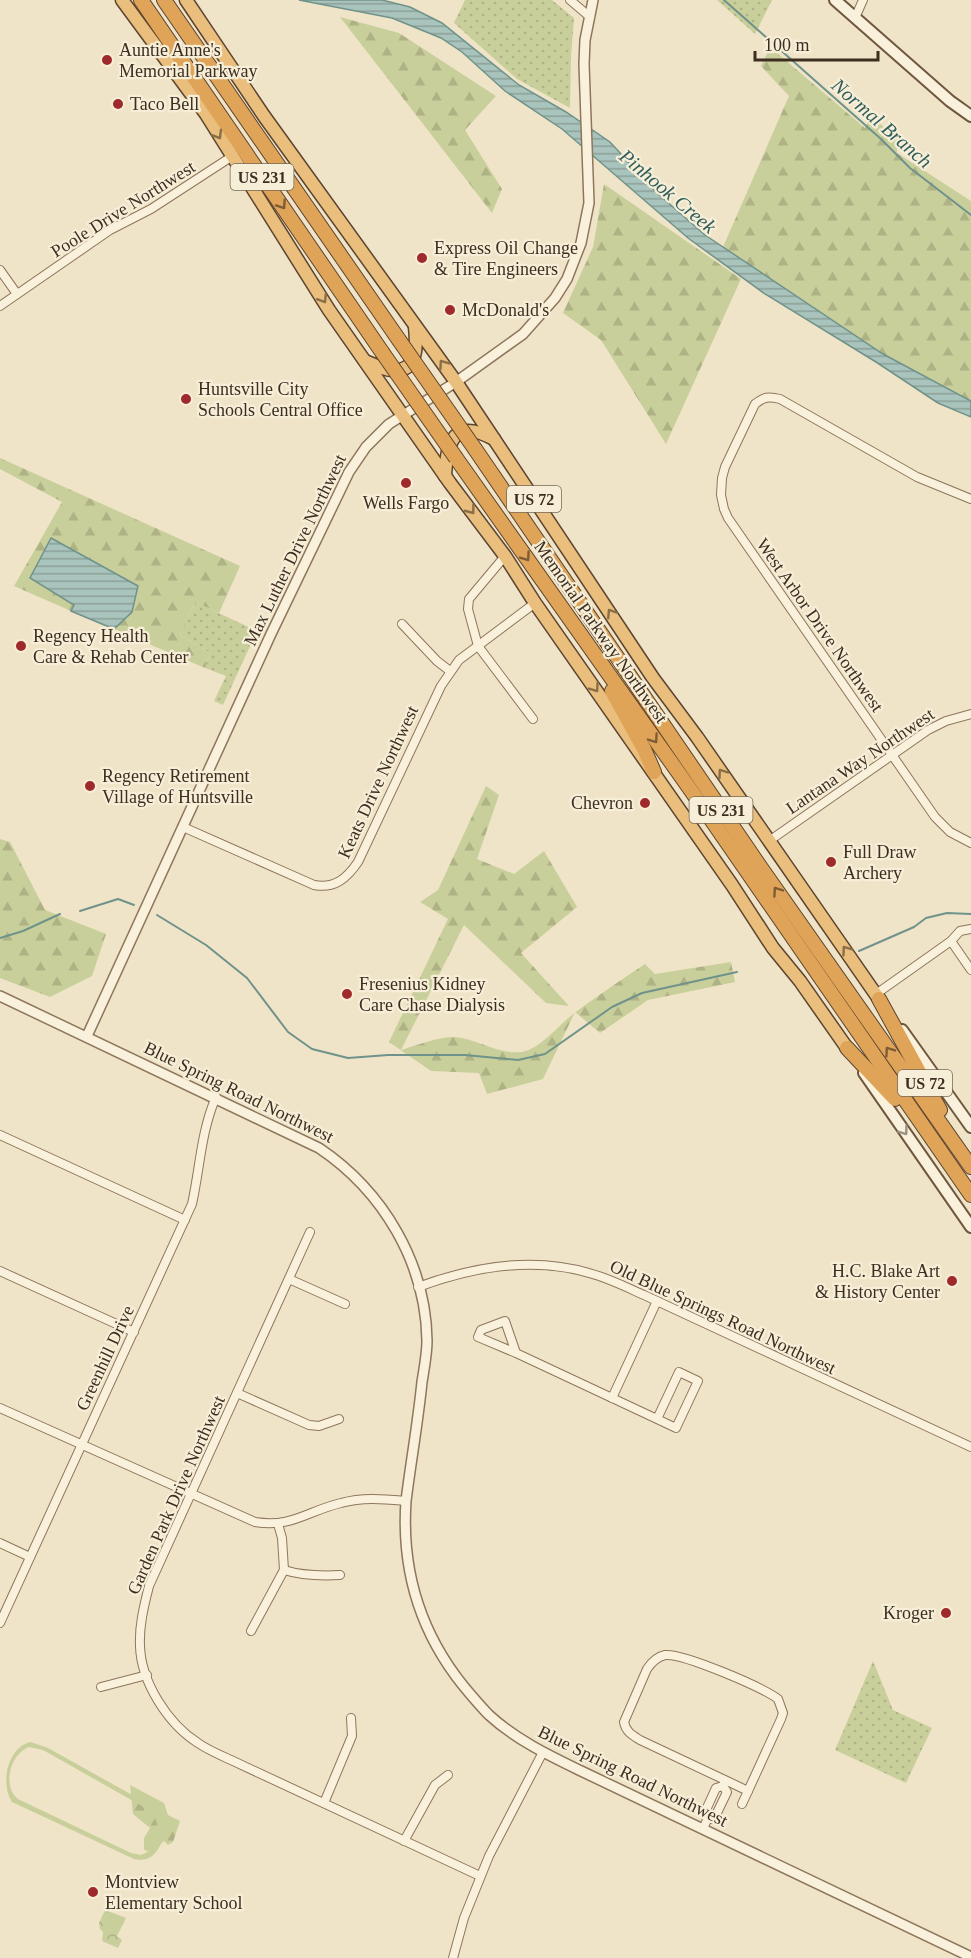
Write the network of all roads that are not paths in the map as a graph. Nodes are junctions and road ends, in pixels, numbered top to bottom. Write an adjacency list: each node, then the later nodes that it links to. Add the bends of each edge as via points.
1 (164, 0): 47 (highway, Memorial Parkway Northwest / US 231, one-way to 1, bridge, via 760,868)
2 (186, 0): 16 (highway, US 72, via 264,116)
3 (570, 0): 9 (street)
4 (593, 0): 9 (street, Max Luther Drive Northwest)
5 (835, 0): 10 (main road)
6 (863, 0): 10 (street)
7 (123, 1): 12 (highway, US 72, one-way to 12, via 206,114)
8 (142, 1): 27 (highway, Memorial Parkway Northwest / US 231, one-way to 27, bridge)
9 (590, 17): 18 (street, Max Luther Drive Northwest, via 584,64 589,203 581,243 555,298 523,334)
10 (855, 18): 11 (main road)
11 (971, 116)
12 (231, 158): 14 (street, Poole Drive Northwest, via 110,230); 17 (highway, US 72, one-way to 17)
13 (0, 270): 14 (street)
14 (17, 294): 15 (street, Poole Drive Northwest)
15 (0, 306)
16 (414, 323): 17 (highway, via 417,349 411,364 403,370 391,370); 18 (highway, US 72, one-way to 16)
17 (365, 361): 19 (highway, US 72)
18 (456, 382): 19 (street, Max Luther Drive Northwest); 20 (highway, US 72)
19 (402, 415): 21 (highway, US 72); 33 (street, Max Luther Drive Northwest, via 366,447 341,486)
20 (495, 440): 21 (highway, via 470,430 458,433 446,453); 34 (highway, US 72, one-way to 20, via 653,678)
21 (445, 476): 23 (highway, US 72, one-way to 23)
22 (971, 499): 31 (street, West Arbor Drive Northwest, via 917,477 780,399 764,397 755,404 725,467 721,495 724,509)
23 (505, 556): 24 (highway, US 72); 26 (street, via 469,599)
24 (536, 603): 26 (street, Keats Drive Northwest); 32 (highway, US 72, one-way to 32)
25 (402, 624): 28 (street)
26 (478, 646): 28 (street, Keats Drive Northwest); 30 (street)
27 (596, 657): 32 (highway); 46 (highway, Memorial Parkway Northwest / US 231, one-way to 46)
28 (450, 671): 33 (street, Keats Drive Northwest, via 358,862 342,881 323,887 314,885)
29 (971, 714): 31 (street, Lantana Way Northwest, via 928,730)
30 (533, 719)
31 (891, 755): 34 (street, Lantana Way Northwest); 35 (street, West Arbor Drive Northwest, via 935,817 957,837)
32 (654, 772): 42 (highway, US 72, via 773,948)
33 (183, 827): 41 (street, Max Luther Drive Northwest)
34 (769, 841): 39 (highway, US 72, one-way to 34)
35 (971, 843)
36 (971, 929): 37 (street, via 960,931)
37 (951, 941): 38 (street); 39 (street)
38 (971, 970)
39 (878, 997): 44 (main road); 47 (highway, US 72)
40 (1, 999): 41 (street, Blue Spring Road Northwest)
41 (87, 1036): 43 (street, Blue Spring Road Northwest)
42 (847, 1048): 46 (highway, US 72); 50 (main road, one-way to 50)
43 (216, 1098): 49 (street, Greenhill Drive, via 205,1125 195,1190); 54 (street, Blue Spring Road Northwest, via 312,1144 350,1170 398,1232 410,1256)
44 (971, 1127)
45 (0, 1135): 49 (street)
46 (952, 1167): 48 (highway, Memorial Parkway Northwest / US 72)
47 (971, 1167)
48 (971, 1196)
49 (185, 1220): 57 (street, Greenhill Drive)
50 (971, 1227)
51 (310, 1232): 53 (street, Garden Park Drive Northwest)
52 (0, 1271): 57 (street)
53 (289, 1280): 56 (street); 59 (street, Garden Park Drive Northwest)
54 (418, 1287): 55 (street, Old Blue Springs Road Northwest, via 478,1269 554,1265 591,1273); 67 (street, Blue Spring Road Northwest, via 427,1341)
55 (657, 1301): 60 (street); 65 (street, Old Blue Springs Road Northwest)
56 (345, 1304)
57 (134, 1332): 64 (street, Greenhill Drive)
58 (516, 1353): 58 (street, via 478,1337 481,1330 505,1321); 60 (street)
59 (237, 1393): 62 (street, via 309,1425); 66 (street, Garden Park Drive Northwest)
60 (612, 1398): 63 (street)
61 (0, 1408): 64 (street)
62 (339, 1419)
63 (657, 1419): 63 (street, via 679,1372 698,1381 676,1428)
64 (82, 1445): 66 (street); 70 (street, Greenhill Drive)
65 (971, 1447)
66 (191, 1495): 68 (street, via 255,1522); 75 (street, Garden Park Drive Northwest, via 149,1586 143,1609 140,1648)
67 (406, 1501): 68 (street, via 361,1498); 78 (street, Blue Spring Road Northwest, via 409,1569 430,1637 455,1677 489,1715)
68 (278, 1524): 71 (street)
69 (0, 1543): 70 (street)
70 (30, 1557): 73 (street, Greenhill Drive)
71 (284, 1570): 72 (street); 74 (street)
72 (340, 1575)
73 (0, 1623)
74 (251, 1631)
75 (147, 1675): 76 (street); 82 (street, Garden Park Drive Northwest, via 165,1712 196,1742)
76 (101, 1687)
77 (351, 1718): 82 (street, via 352,1737)
78 (543, 1752): 84 (street, Blue Spring Road Northwest); 86 (street)
79 (448, 1774): 85 (street, via 435,1785)
80 (724, 1783): 81 (street); 81 (street, via 629,1734 625,1728 624,1722 647,1669 661,1656 711,1667 778,1699 783,1713); 84 (street, via 727,1792 715,1817)
81 (748, 1791): 83 (street)
82 (324, 1803): 85 (street, Garden Park Drive Northwest)
83 (742, 1804)
84 (705, 1824): 87 (street, Blue Spring Road Northwest)
85 (404, 1841): 86 (street, Garden Park Drive Northwest)
86 (480, 1876): 88 (street)
87 (971, 1957)
88 (453, 1958)

